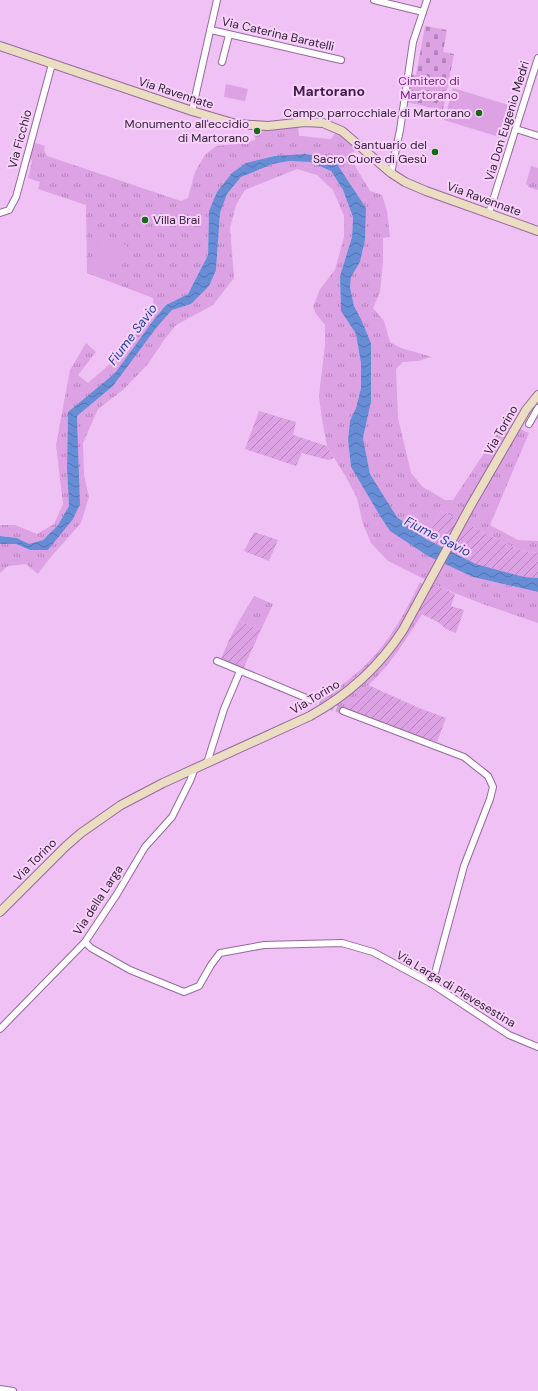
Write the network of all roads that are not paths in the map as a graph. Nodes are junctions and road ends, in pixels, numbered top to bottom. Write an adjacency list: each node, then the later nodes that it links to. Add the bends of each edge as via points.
1 (217, 0): 5 (street)
2 (374, 0): 4 (street)
3 (427, 0): 4 (street)
4 (423, 12): 16 (street, via 413,42)
5 (211, 30): 6 (street, Via Caterina Baratelli); 13 (street)
6 (229, 35): 9 (street, Via Caterina Baratelli); 10 (street)
7 (0, 46): 11 (main road, Via Ravennate)
8 (538, 58): 12 (street, Via Don Eugenio Medri)
9 (341, 60)
10 (222, 62)
11 (52, 64): 13 (main road, Via Ravennate); 17 (street, Via Ficchio, via 16,196 9,210)
12 (535, 77): 14 (street, Via Don Eugenio Medri)
13 (192, 111): 16 (main road, Via Ravennate, via 236,124 268,126 323,123 342,131)
14 (516, 129): 15 (street); 18 (street, Via Don Eugenio Medri)
15 (538, 136)
16 (391, 173): 18 (main road, Via Ravennate, via 426,191)
17 (0, 213)
18 (488, 213): 19 (main road, Via Ravennate)
19 (538, 231)
20 (538, 396): 27 (main road, Via Torino, via 526,410 413,613 381,660 348,692 325,707)
21 (538, 408): 22 (street)
22 (529, 424)
23 (217, 661): 24 (street)
24 (240, 670): 25 (street); 27 (street)
25 (311, 700)
26 (343, 711): 31 (street, via 464,757 488,776 493,787 464,866)
27 (206, 763): 28 (main road, Via Torino)
28 (195, 768): 29 (main road, Via Torino, via 121,805 86,829); 30 (street, Via della Larga, via 172,817 145,847)
29 (0, 912)
30 (85, 942): 31 (street, Via Larga di Pievesestina, via 130,970 184,992 198,986 220,953 264,945 342,943 373,952); 32 (street, Via della Larga)
31 (432, 984): 33 (street, Via Larga di Pievesestina, via 510,1035)
32 (0, 1030)
33 (538, 1047)
34 (0, 1389): 35 (street)
35 (13, 1391)

